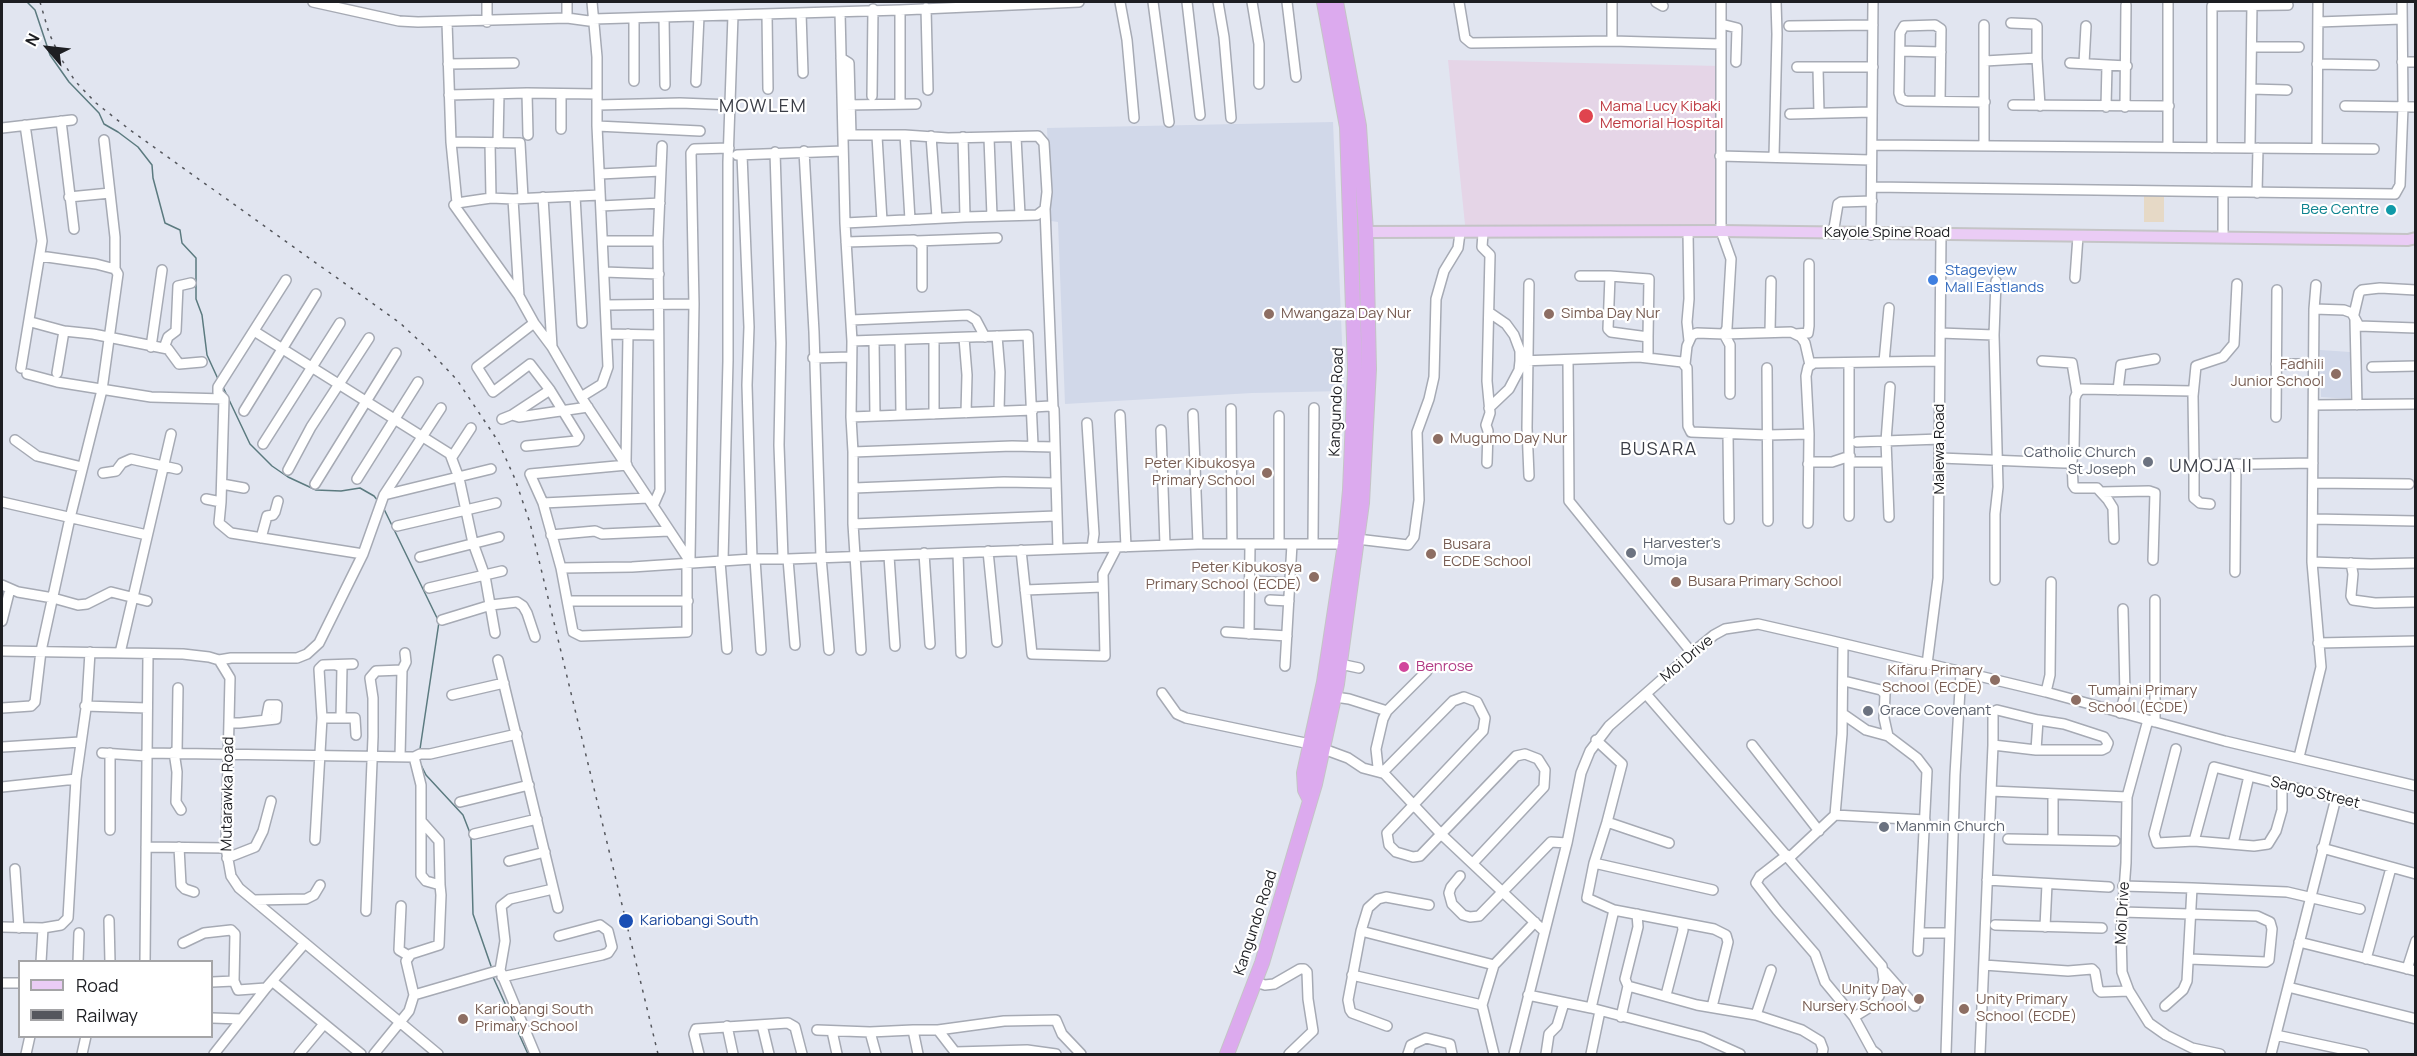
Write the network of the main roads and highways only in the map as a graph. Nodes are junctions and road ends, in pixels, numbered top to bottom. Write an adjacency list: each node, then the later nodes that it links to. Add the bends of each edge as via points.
1 (1324, 2): 5 (highway, Kangundo Road, via 1347,127 1354,299)
2 (1336, 2): 3 (highway, Kangundo Road, via 1359,126)
3 (1366, 232): 4 (main road, Kayole Spine Road, via 1721,231); 5 (highway, Kangundo Road, via 1369,369 1364,480)
4 (2413, 241)
5 (1353, 542): 6 (highway, Kangundo Road); 6 (highway, Kangundo Road, via 1340,664)
6 (1332, 688): 7 (highway, Kangundo Road, via 1317,746 1310,800 1277,915)
7 (1227, 1054)

